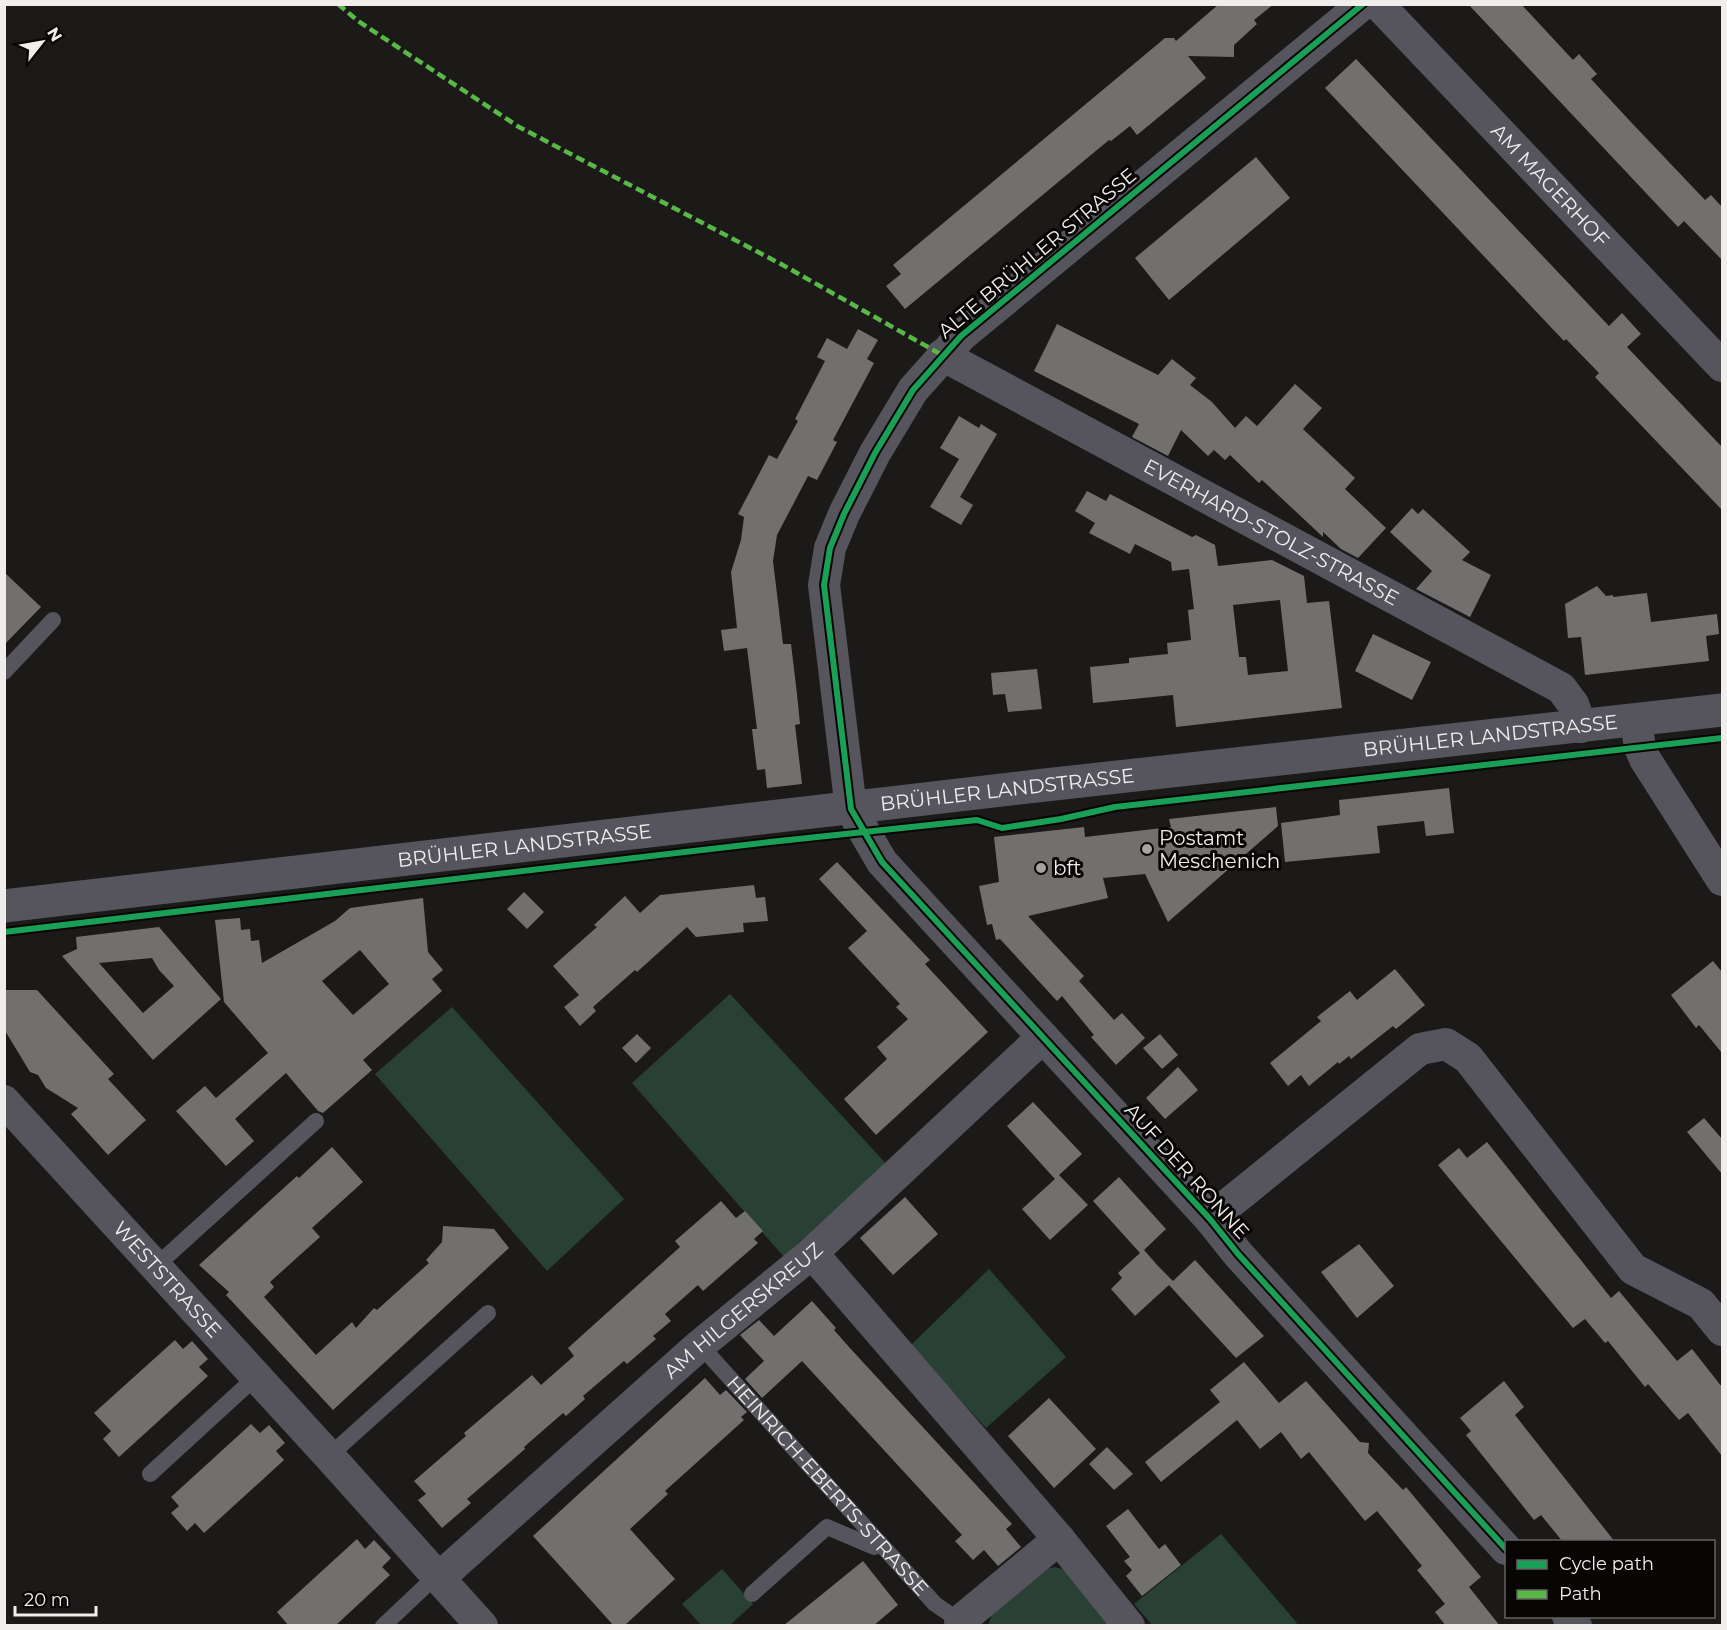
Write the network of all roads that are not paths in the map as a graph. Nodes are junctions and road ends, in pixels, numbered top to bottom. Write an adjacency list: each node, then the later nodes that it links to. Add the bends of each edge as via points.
1 (1363, 4): 3 (street, ALTE BRÜHLER STRASSE)
2 (1378, 4): 4 (street, AM MAGERHOF)
3 (942, 355): 9 (street, EVERHARD-STOLZ-STRASSE, via 1561,688 1573,704); 10 (street, ALTE BRÜHLER STRASSE, via 913,390 875,453 830,548 824,585)
4 (1722, 366)
5 (53, 620): 6 (lane)
6 (4, 672)
7 (1722, 710): 8 (street, BRÜHLER LANDSTRASSE)
8 (1636, 721): 9 (street, BRÜHLER LANDSTRASSE); 11 (street, via 1645,759)
9 (1581, 727): 10 (street, BRÜHLER LANDSTRASSE)
10 (851, 809): 12 (street, BRÜHLER LANDSTRASSE); 13 (street, AUF DER RONNE, via 882,862)
11 (1722, 880)
12 (4, 906)
13 (1043, 1037): 16 (street, AUF DER RONNE); 17 (street, AM HILGERSKREUZ)
14 (4, 1101): 18 (street, WESTSTRASSE)
15 (316, 1121): 18 (lane)
16 (1210, 1219): 20 (street, via 1420,1050 1446,1044 1468,1058 1633,1269 1701,1304); 27 (street, AUF DER RONNE)
17 (812, 1253): 21 (street, AM HILGERSKREUZ); 25 (street)
18 (156, 1266): 22 (street, WESTSTRASSE)
19 (488, 1313): 23 (lane)
20 (1722, 1330)
21 (700, 1346): 26 (lane, HEINRICH-EBERTS-STRASSE); 28 (street, AM HILGERSKREUZ)
22 (257, 1376): 23 (street, WESTSTRASSE); 24 (lane)
23 (329, 1456): 28 (street, WESTSTRASSE)
24 (150, 1473)
25 (1059, 1539): 30 (street, HEINRICH-EBERTS-STRASSE); 33 (street)
26 (880, 1543): 29 (lane, via 874,1547 827,1527); 30 (lane, HEINRICH-EBERTS-STRASSE, via 935,1604)
27 (1505, 1548)
28 (438, 1577): 31 (lane); 32 (street, WESTSTRASSE)
29 (752, 1594)
30 (962, 1623)
31 (383, 1626)
32 (482, 1626)
33 (1129, 1626)

